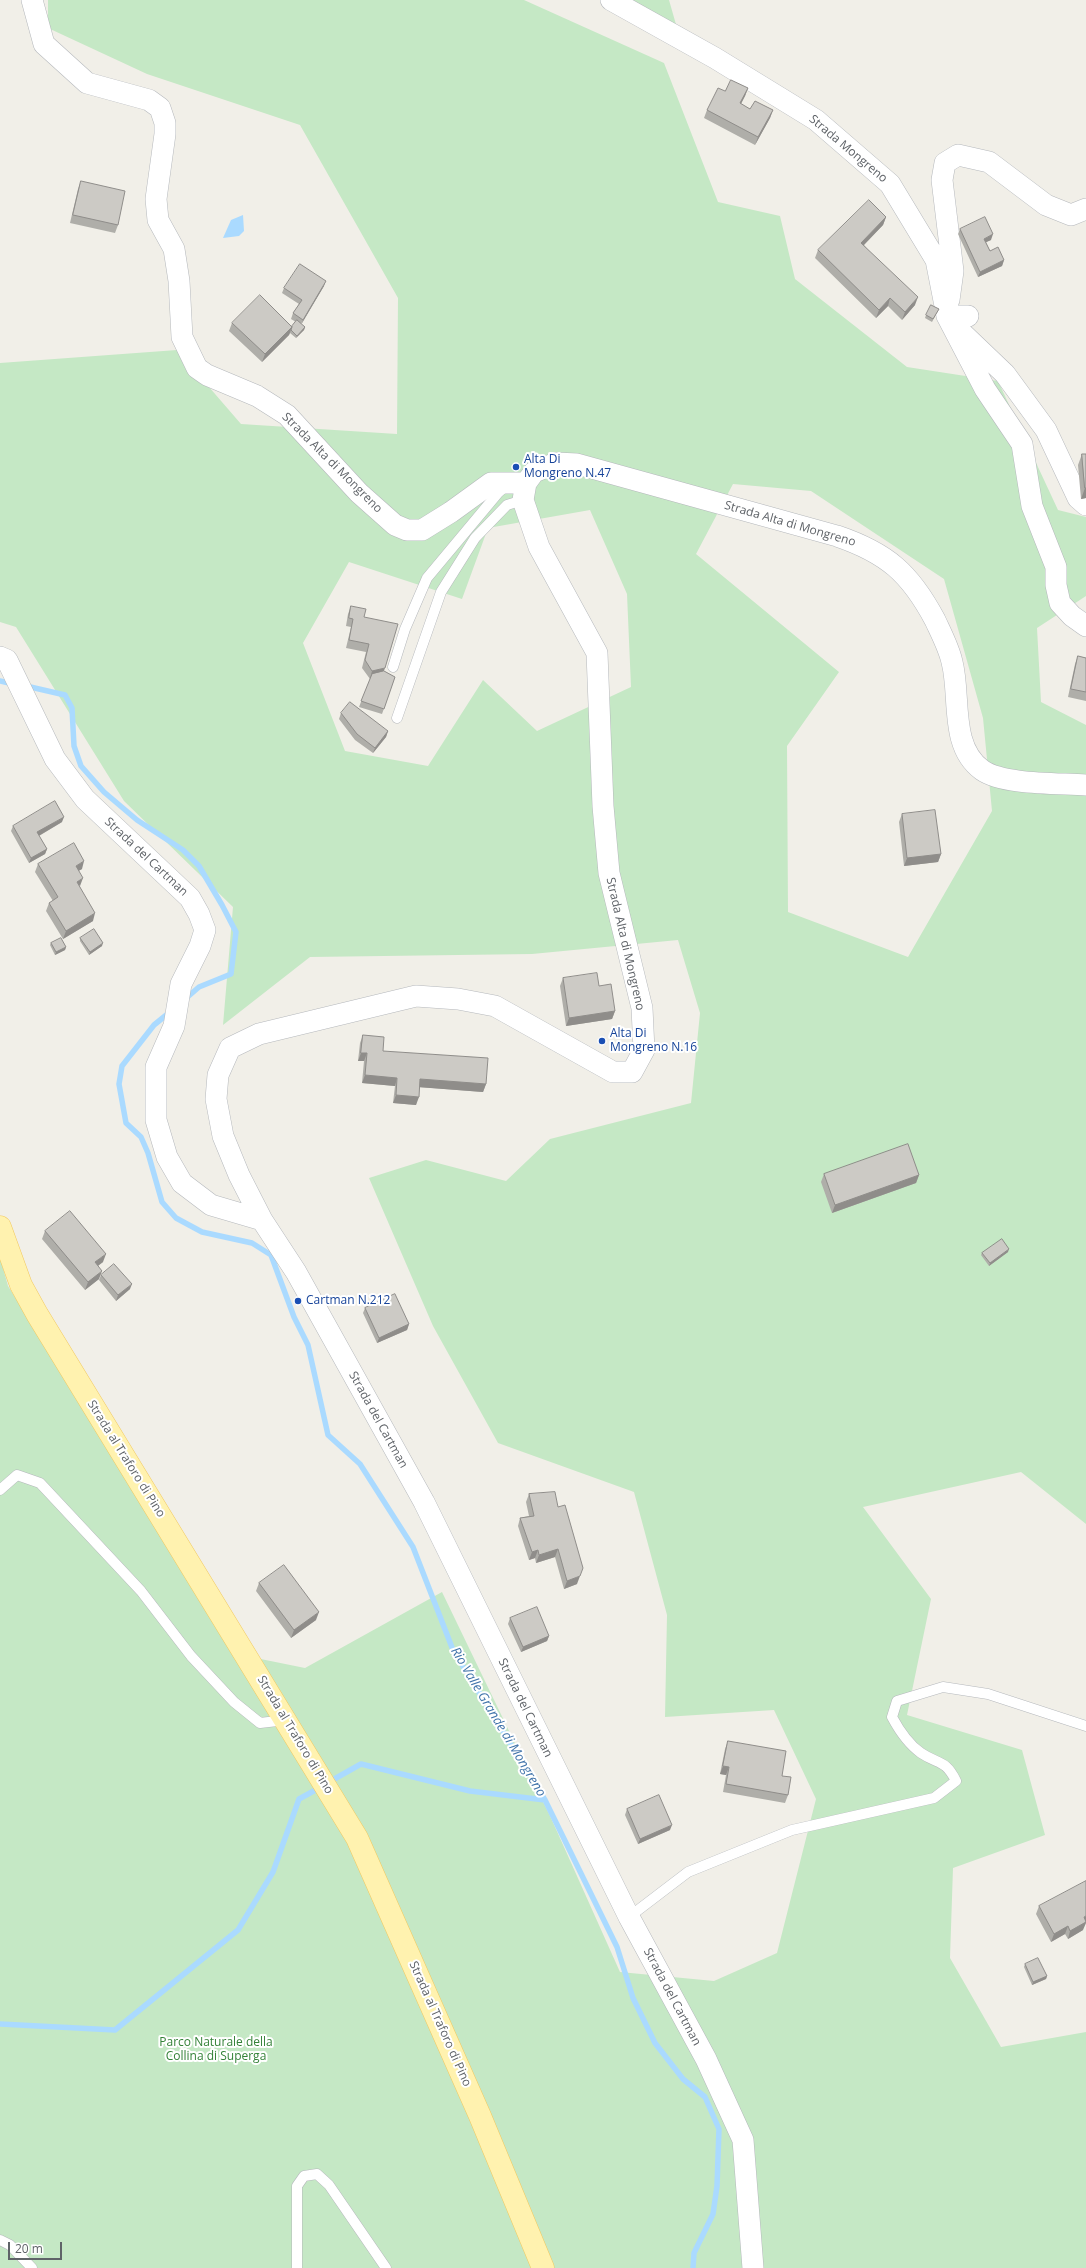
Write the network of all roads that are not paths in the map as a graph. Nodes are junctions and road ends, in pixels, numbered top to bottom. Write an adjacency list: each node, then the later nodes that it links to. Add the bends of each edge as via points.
1 (32, 0): 5 (street, Strada Alta di Mongreno, via 44,44 87,83 150,100 160,108 165,123 165,134 156,199 158,220 174,249 179,281 182,337 197,368 207,375 257,396 287,415 359,493 395,525 407,530 422,530 492,483)
2 (611, 0): 4 (street, Strada Mongreno, via 715,58 816,120 890,184 936,260)
3 (1086, 209): 4 (street, via 1071,215 1046,205 989,162 958,155 945,163 942,180 953,271)
4 (955, 318): 6 (street, via 1005,374 1042,424 1078,498); 7 (street, Strada Mongreno, via 985,389 1022,444 1032,506 1056,567 1060,603)
5 (520, 488): 9 (lane, via 498,493 427,578 405,629); 10 (lane, via 475,538 441,592); 11 (street, Strada Alta di Mongreno, via 534,472 545,466 556,463 577,464 864,545 885,558 906,576 924,599 952,662 962,739 970,757 981,769 1006,780); 12 (street, Strada Alta di Mongreno, via 539,548 597,653 608,873 642,1008 644,1050 632,1072 613,1072 495,1006 458,999 416,996 259,1034 230,1048 218,1075 216,1099 223,1136)
6 (1086, 505)
7 (1086, 626)
8 (0, 657): 12 (street, Strada del Cartman, via 7,660 55,759 85,799 190,898 200,914 205,930 181,984 174,1026 156,1067 156,1120 167,1157 182,1183 211,1205)
9 (393, 667)
10 (397, 718)
11 (1086, 785)
12 (262, 1220): 17 (street, Strada del Cartman, via 296,1272 424,1502)
13 (0, 1227): 15 (main road, Strada al Traforo di Pino, via 21,1284 37,1314)
14 (0, 1490): 15 (lane, via 17,1475 40,1483 141,1591 191,1656 234,1702 260,1723)
15 (286, 1720): 22 (main road, Strada al Traforo di Pino, via 357,1838 480,2116)
16 (1086, 1726): 17 (lane, via 988,1694 943,1687 897,1701 892,1717 900,1733 920,1752 949,1767 956,1781 934,1798 792,1830 688,1872)
17 (629, 1917): 23 (street, Strada del Cartman, via 706,2060 743,2140)
18 (0, 2240): 19 (lane, via 10,2245)
19 (32, 2268)
20 (297, 2268): 21 (lane, via 297,2186 304,2176 318,2174 329,2185)
21 (386, 2268)
22 (543, 2268)
23 (753, 2268)

